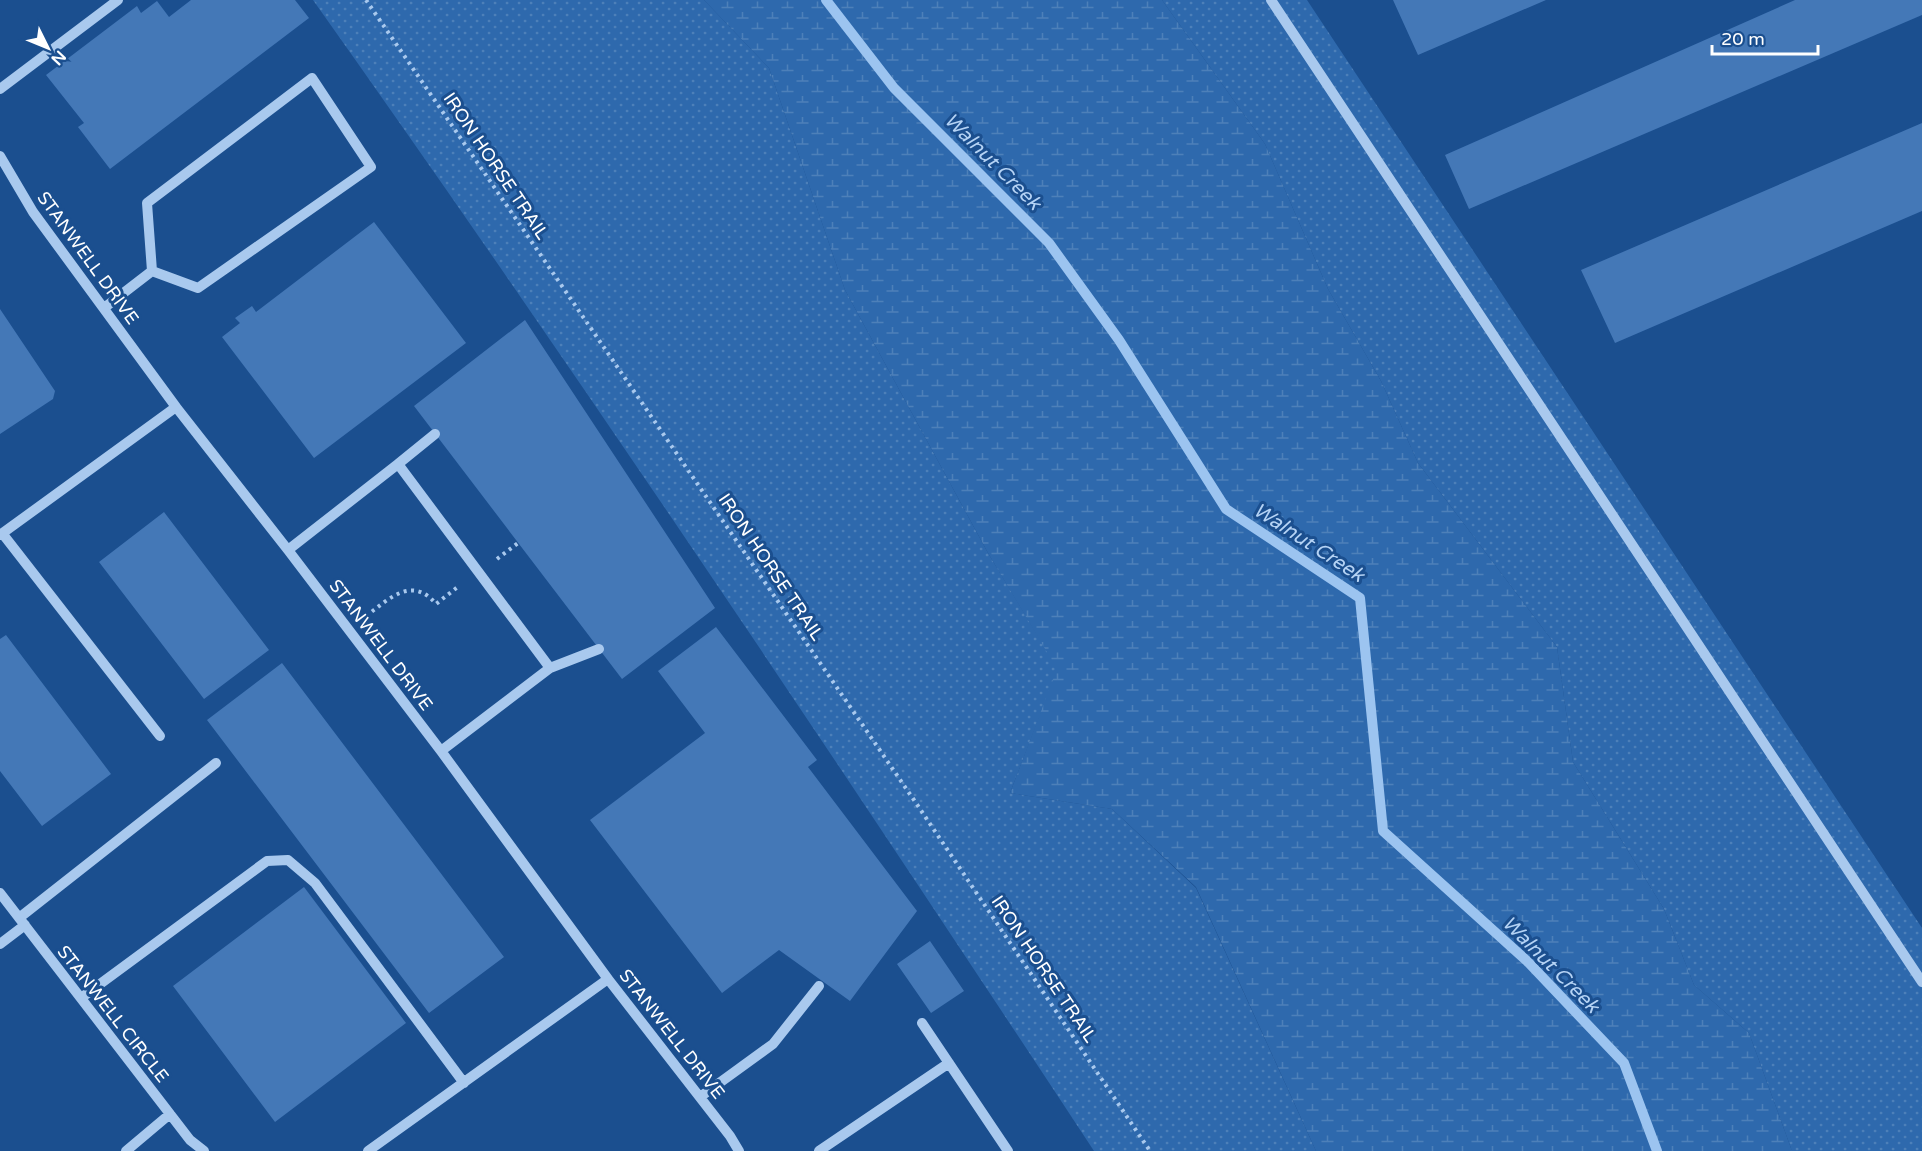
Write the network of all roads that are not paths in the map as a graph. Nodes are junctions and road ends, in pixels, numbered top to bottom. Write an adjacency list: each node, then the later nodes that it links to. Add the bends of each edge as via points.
1 (118, 0): 3 (street)
2 (1270, 0): 21 (street)
3 (0, 89)
4 (0, 156): 6 (street, STANWELL DRIVE, via 33,212)
5 (152, 271): 5 (street, via 198,288 371,166 312,78 147,203); 6 (street)
6 (104, 308): 7 (street, STANWELL DRIVE)
7 (176, 407): 10 (street); 11 (street, STANWELL DRIVE)
8 (435, 434): 9 (street)
9 (398, 464): 11 (street); 13 (street)
10 (1, 534): 14 (street)
11 (288, 550): 15 (street, STANWELL DRIVE)
12 (599, 650): 13 (street)
13 (550, 668): 15 (street)
14 (160, 736)
15 (441, 751): 20 (street, STANWELL DRIVE)
16 (216, 763): 18 (street)
17 (0, 893): 18 (street, STANWELL CIRCLE)
18 (22, 921): 19 (street); 23 (street, STANWELL CIRCLE)
19 (0, 944)
20 (608, 979): 26 (street); 27 (street, STANWELL DRIVE)
21 (1922, 982)
22 (819, 986): 27 (street, via 773,1044)
23 (81, 998): 26 (street, via 267,861 288,860 315,883); 28 (street, STANWELL CIRCLE)
24 (922, 1023): 25 (street)
25 (949, 1063): 33 (street); 34 (street)
26 (464, 1083): 31 (street)
27 (700, 1097): 32 (street, STANWELL DRIVE)
28 (170, 1114): 29 (street); 30 (street, STANWELL CIRCLE)
29 (126, 1151)
30 (204, 1151)
31 (368, 1151)
32 (739, 1151)
33 (819, 1151)
34 (1008, 1151)

